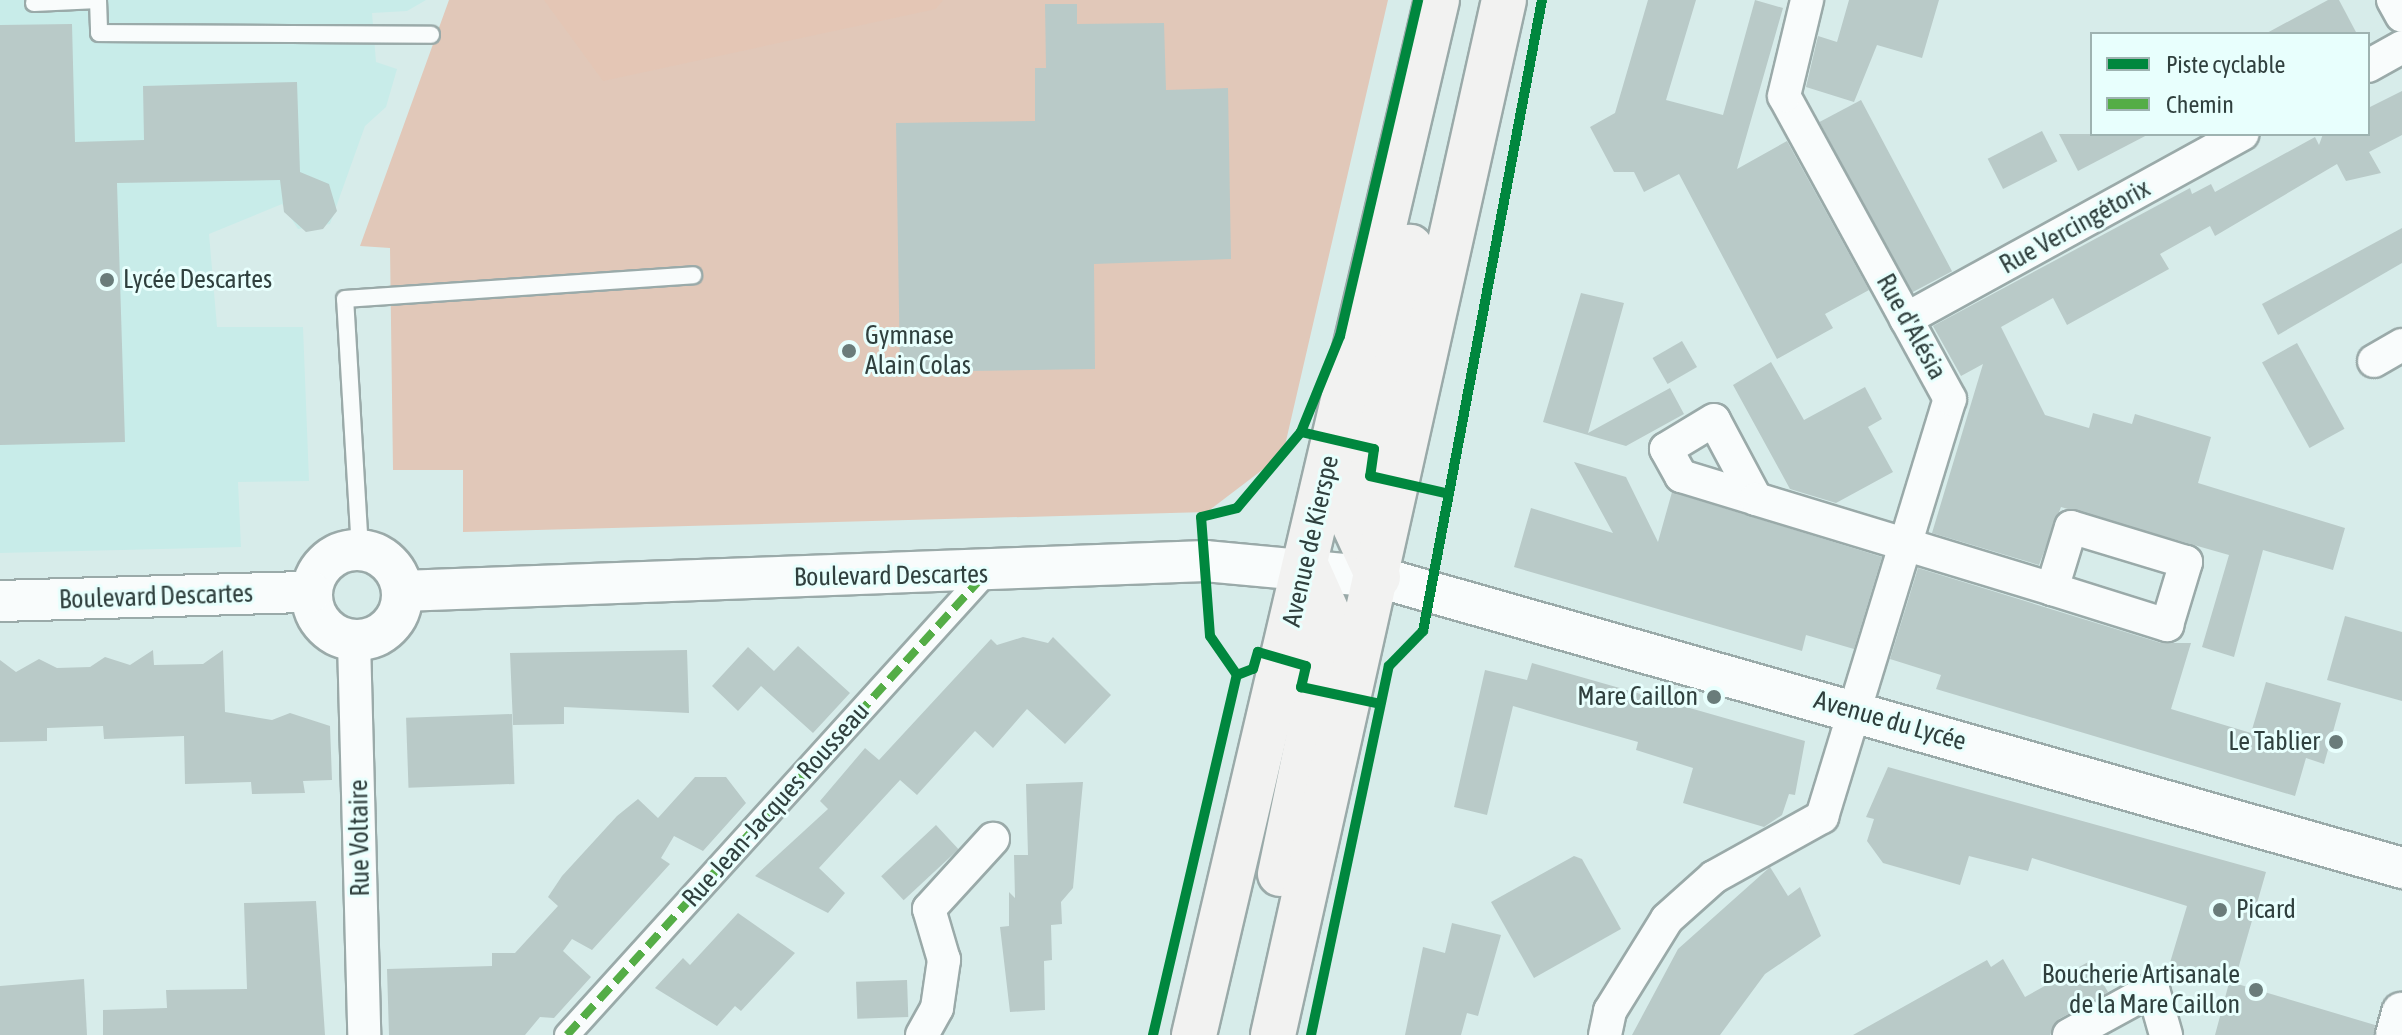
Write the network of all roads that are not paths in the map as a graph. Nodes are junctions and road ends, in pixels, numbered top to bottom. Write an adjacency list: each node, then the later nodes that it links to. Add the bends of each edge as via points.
1 (1437, 0): 10 (main road, Avenue de Kierspe)
2 (1504, 0): 21 (main road)
3 (1807, 0): 13 (street, Rue d'Alésia, via 1784,96)
4 (2393, 0): 6 (street)
5 (34, 3): 7 (lane, via 98,0 99,33)
6 (2402, 16)
7 (431, 35)
8 (2402, 47): 9 (street)
9 (2370, 65)
10 (1421, 70): 19 (main road, Avenue de Kierspe); 21 (main road, via 1417,215 1350,516)
11 (2239, 136): 13 (street, Rue Vercingétorix)
12 (693, 275): 18 (lane, via 345,299)
13 (1906, 319): 17 (street, Rue d'Alésia, via 1950,399)
14 (2402, 345): 15 (street)
15 (2374, 361)
16 (1756, 499): 17 (street)
17 (1906, 545): 22 (street); 27 (street, Rue d'Alésia)
18 (360, 550): 23 (street, via 384,559); 24 (street, via 332,557)
19 (1307, 567): 20 (street, Boulevard Descartes, via 1205,561); 21 (street, Boulevard Descartes); 34 (main road, Avenue de Kierspe); 35 (main road, via 1332,623 1266,942)
20 (985, 574): 23 (street, Boulevard Descartes); 32 (street, Rue Jean-Jacques Rousseau)
21 (1378, 577): 27 (street, Avenue du Lycée); 36 (main road)
22 (2052, 589)
23 (402, 591): 26 (street, via 389,627)
24 (311, 592): 25 (street, Boulevard Descartes); 26 (street, via 328,630)
25 (0, 601)
26 (354, 641): 31 (street, Rue Voltaire)
27 (1855, 712): 29 (street, Avenue du Lycée); 37 (street, Rue d'Alésia, via 1822,817 1714,877 1667,919 1610,1011)
28 (993, 839): 33 (street, via 929,909 944,960 937,1008)
29 (2402, 868)
30 (2402, 1013): 40 (street)
31 (364, 1035)
32 (567, 1035)
33 (922, 1035)
34 (1194, 1035)
35 (1265, 1035)
36 (1273, 1035)
37 (1605, 1035)
38 (2069, 1035): 39 (street, via 2153,989)
39 (2166, 1035)
40 (2396, 1035)

